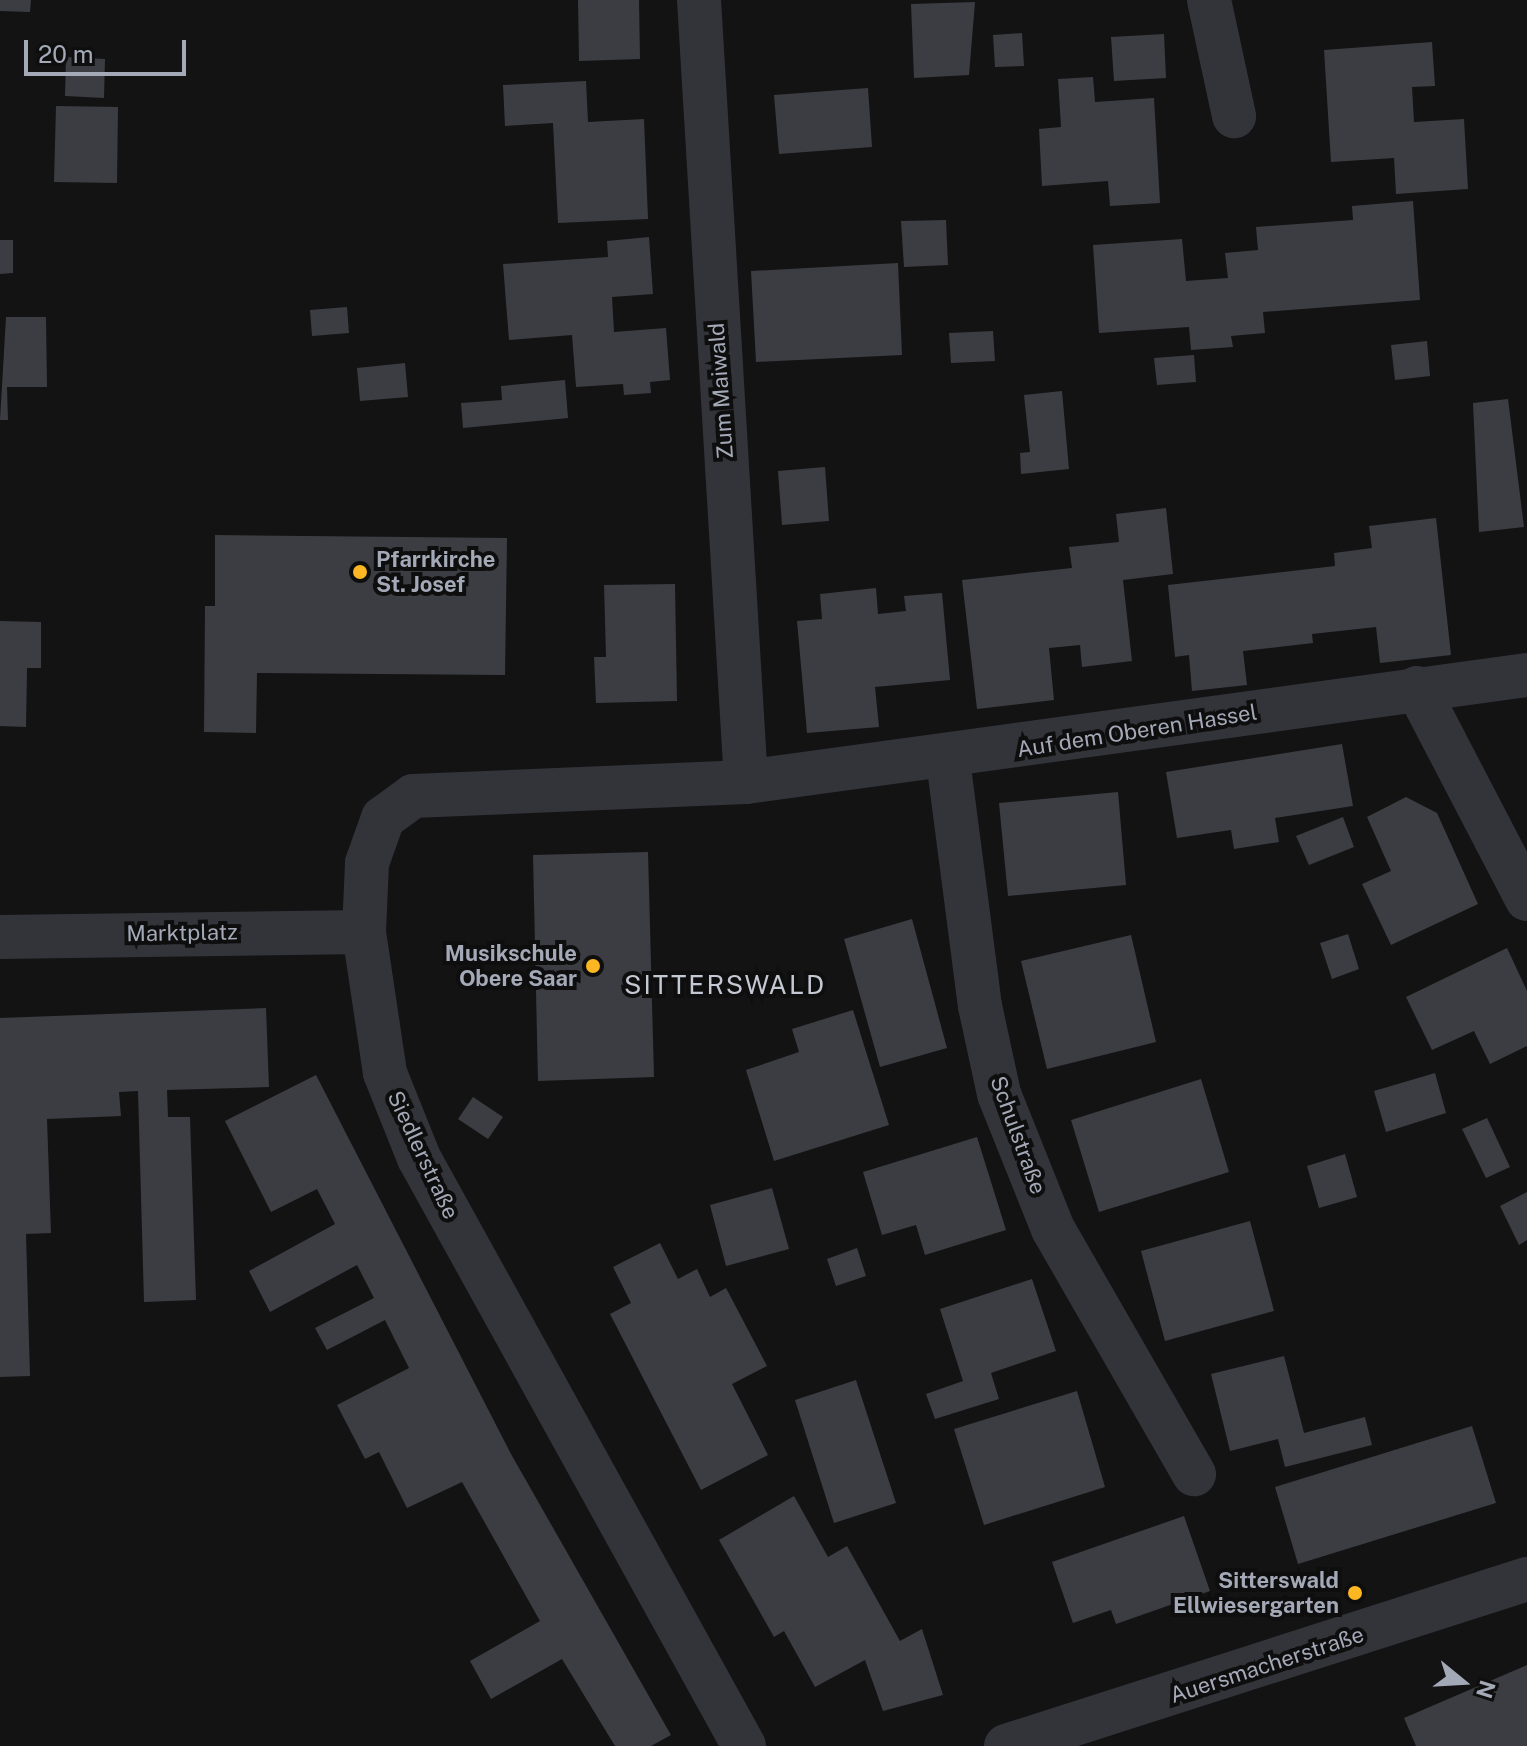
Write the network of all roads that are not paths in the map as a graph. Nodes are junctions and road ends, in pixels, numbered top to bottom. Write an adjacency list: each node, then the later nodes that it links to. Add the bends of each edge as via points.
1 (699, 0): 7 (street, Zum Maiwald)
2 (1209, 0): 3 (street)
3 (1234, 116)
4 (1527, 675): 5 (street, Auf dem Oberen Hassel)
5 (1417, 688): 6 (street, Auf dem Oberen Hassel); 8 (street)
6 (948, 760): 7 (street, Auf dem Oberen Hassel); 11 (street, Schulstraße, via 980,1006 999,1094 1053,1229)
7 (746, 782): 9 (street, Siedlerstraße, via 413,796 383,818 367,863)
8 (1527, 899)
9 (364, 932): 10 (street, Marktplatz); 13 (street, Siedlerstraße, via 385,1073 419,1158)
10 (0, 937)
11 (1194, 1474)
12 (1527, 1579): 14 (street, Auersmacherstraße)
13 (744, 1746)
14 (1006, 1746)

